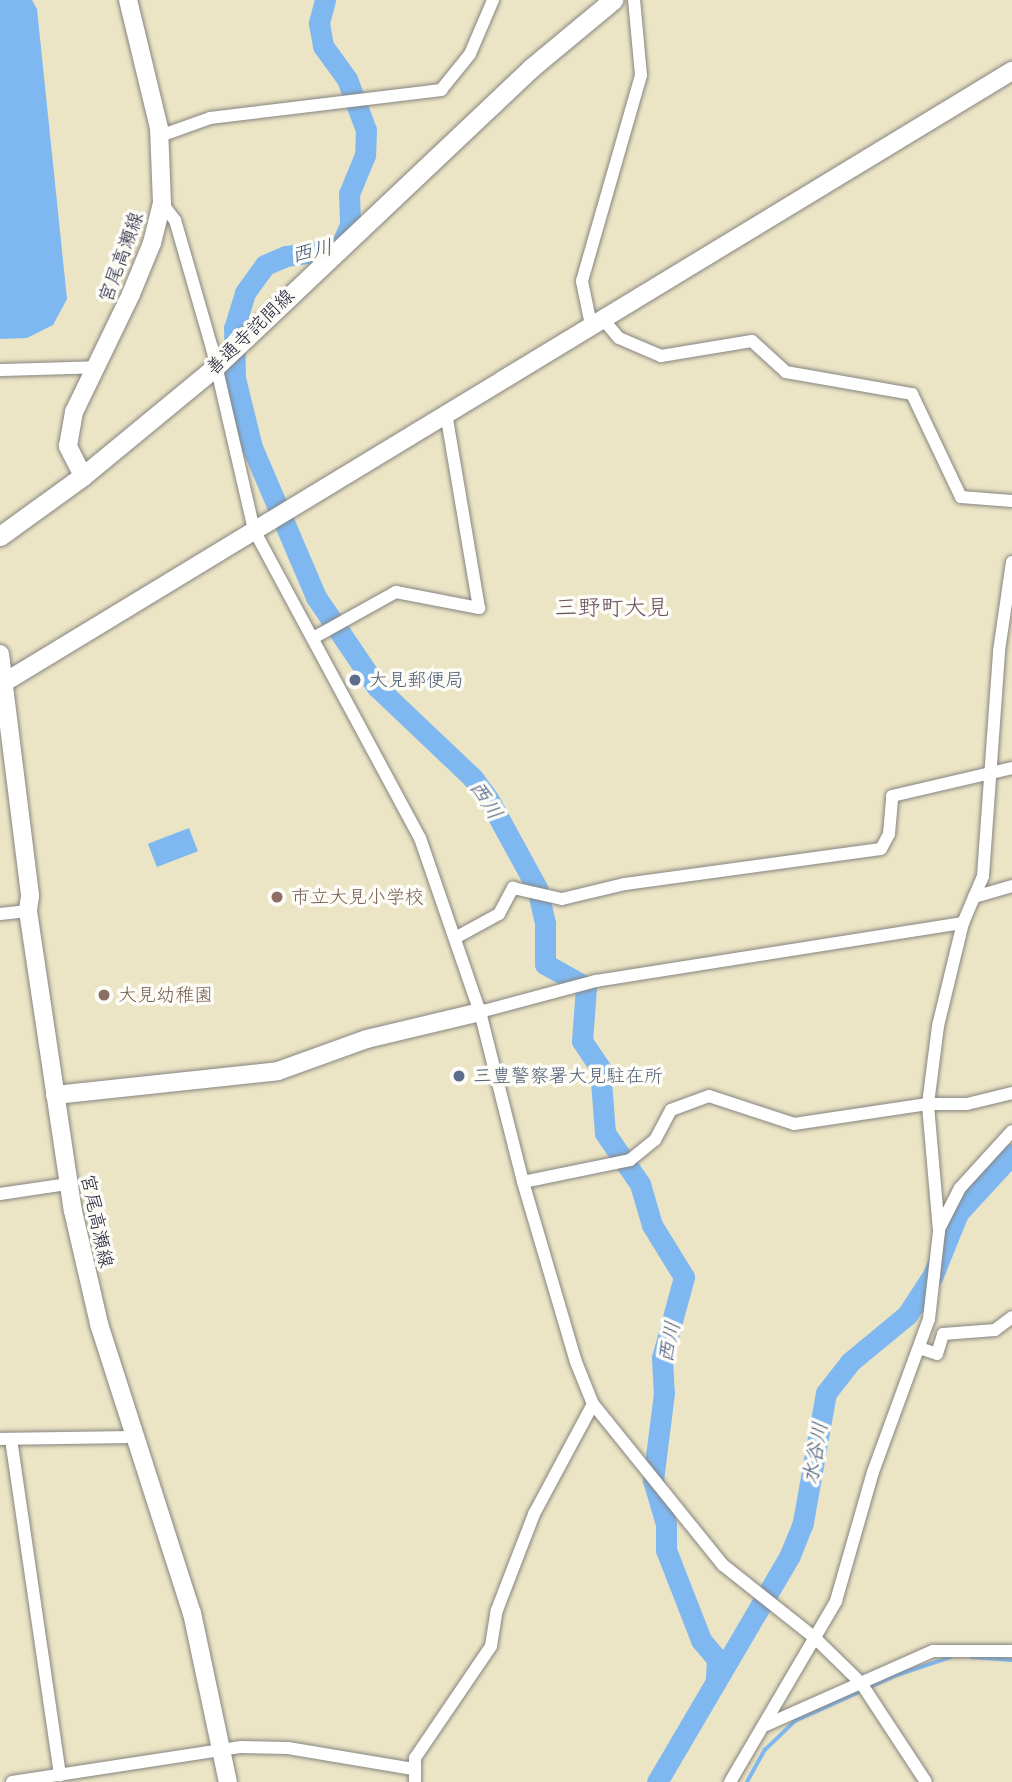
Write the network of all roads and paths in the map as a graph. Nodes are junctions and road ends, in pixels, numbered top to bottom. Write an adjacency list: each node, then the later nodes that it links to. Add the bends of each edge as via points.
1 (128, 0): 6 (main road, 宮尾高瀬線)
2 (493, 0): 6 (street, via 470,54 441,90 210,118)
3 (613, 0): 10 (main road, 善通寺詫間線, via 531,68)
4 (634, 0): 8 (street, via 641,75 582,281)
5 (1012, 71): 8 (main road)
6 (160, 136): 7 (main road, 宮尾高瀬線)
7 (162, 203): 9 (main road, 宮尾高瀬線, via 152,243); 10 (street, via 174,220)
8 (597, 322): 12 (main road); 14 (street, via 619,338 661,356 752,341 786,372 912,394 961,497)
9 (99, 367): 11 (street); 13 (main road, 宮尾高瀬線, via 69,429 72,458)
10 (215, 368): 13 (main road, 善通寺詫間線); 15 (street)
11 (0, 370)
12 (446, 412): 15 (main road); 18 (street, via 479,608 396,592)
13 (83, 476): 16 (main road, 善通寺詫間線)
14 (1012, 501)
15 (254, 530): 18 (street); 20 (main road)
16 (0, 536)
17 (1012, 562): 22 (street, via 999,652)
18 (315, 637): 28 (street, via 420,838)
19 (0, 654): 20 (main road, 宮尾高瀬線)
20 (1, 684): 25 (main road, 宮尾高瀬線, via 30,896)
21 (1012, 768): 22 (street)
22 (990, 774): 24 (street, via 983,876); 28 (street, via 892,796 889,834 881,849 625,884 562,899 513,888 499,914)
23 (1012, 886): 24 (street)
24 (974, 897): 27 (street)
25 (28, 911): 26 (street); 31 (main road, 宮尾高瀬線)
26 (0, 914)
27 (962, 923): 29 (street, via 596,981); 32 (street, via 938,1026)
28 (455, 938): 29 (street)
29 (480, 1012): 31 (main road, via 367,1040 278,1071); 34 (street)
30 (1012, 1093): 32 (street, via 967,1104)
31 (55, 1095): 35 (main road, 宮尾高瀬線)
32 (928, 1104): 34 (street, via 794,1124 709,1096 671,1110 654,1140 630,1160); 37 (street)
33 (1012, 1131): 37 (street, via 960,1188)
34 (523, 1182): 40 (street, via 576,1362)
35 (68, 1184): 36 (street); 47 (main road, 宮尾高瀬線, via 99,1324 192,1613)
36 (0, 1194)
37 (939, 1231): 39 (street, via 929,1320)
38 (1012, 1317): 39 (street, via 995,1330 943,1334 937,1354)
39 (919, 1348): 43 (street, via 873,1472 836,1601)
40 (593, 1404): 43 (street, via 723,1565); 49 (street, via 534,1514 497,1609 491,1646 415,1758)
41 (126, 1437): 42 (street)
42 (6, 1439): 48 (street)
43 (815, 1638): 45 (street); 46 (street)
44 (1012, 1651): 45 (street, via 933,1651)
45 (864, 1687): 46 (street); 53 (street)
46 (765, 1725): 52 (street)
47 (223, 1750): 48 (street); 49 (street, via 288,1748); 51 (main road, 宮尾高瀬線)
48 (60, 1775): 50 (street)
49 (414, 1776)
50 (12, 1782)
51 (228, 1782)
52 (730, 1782)
53 (926, 1782)

